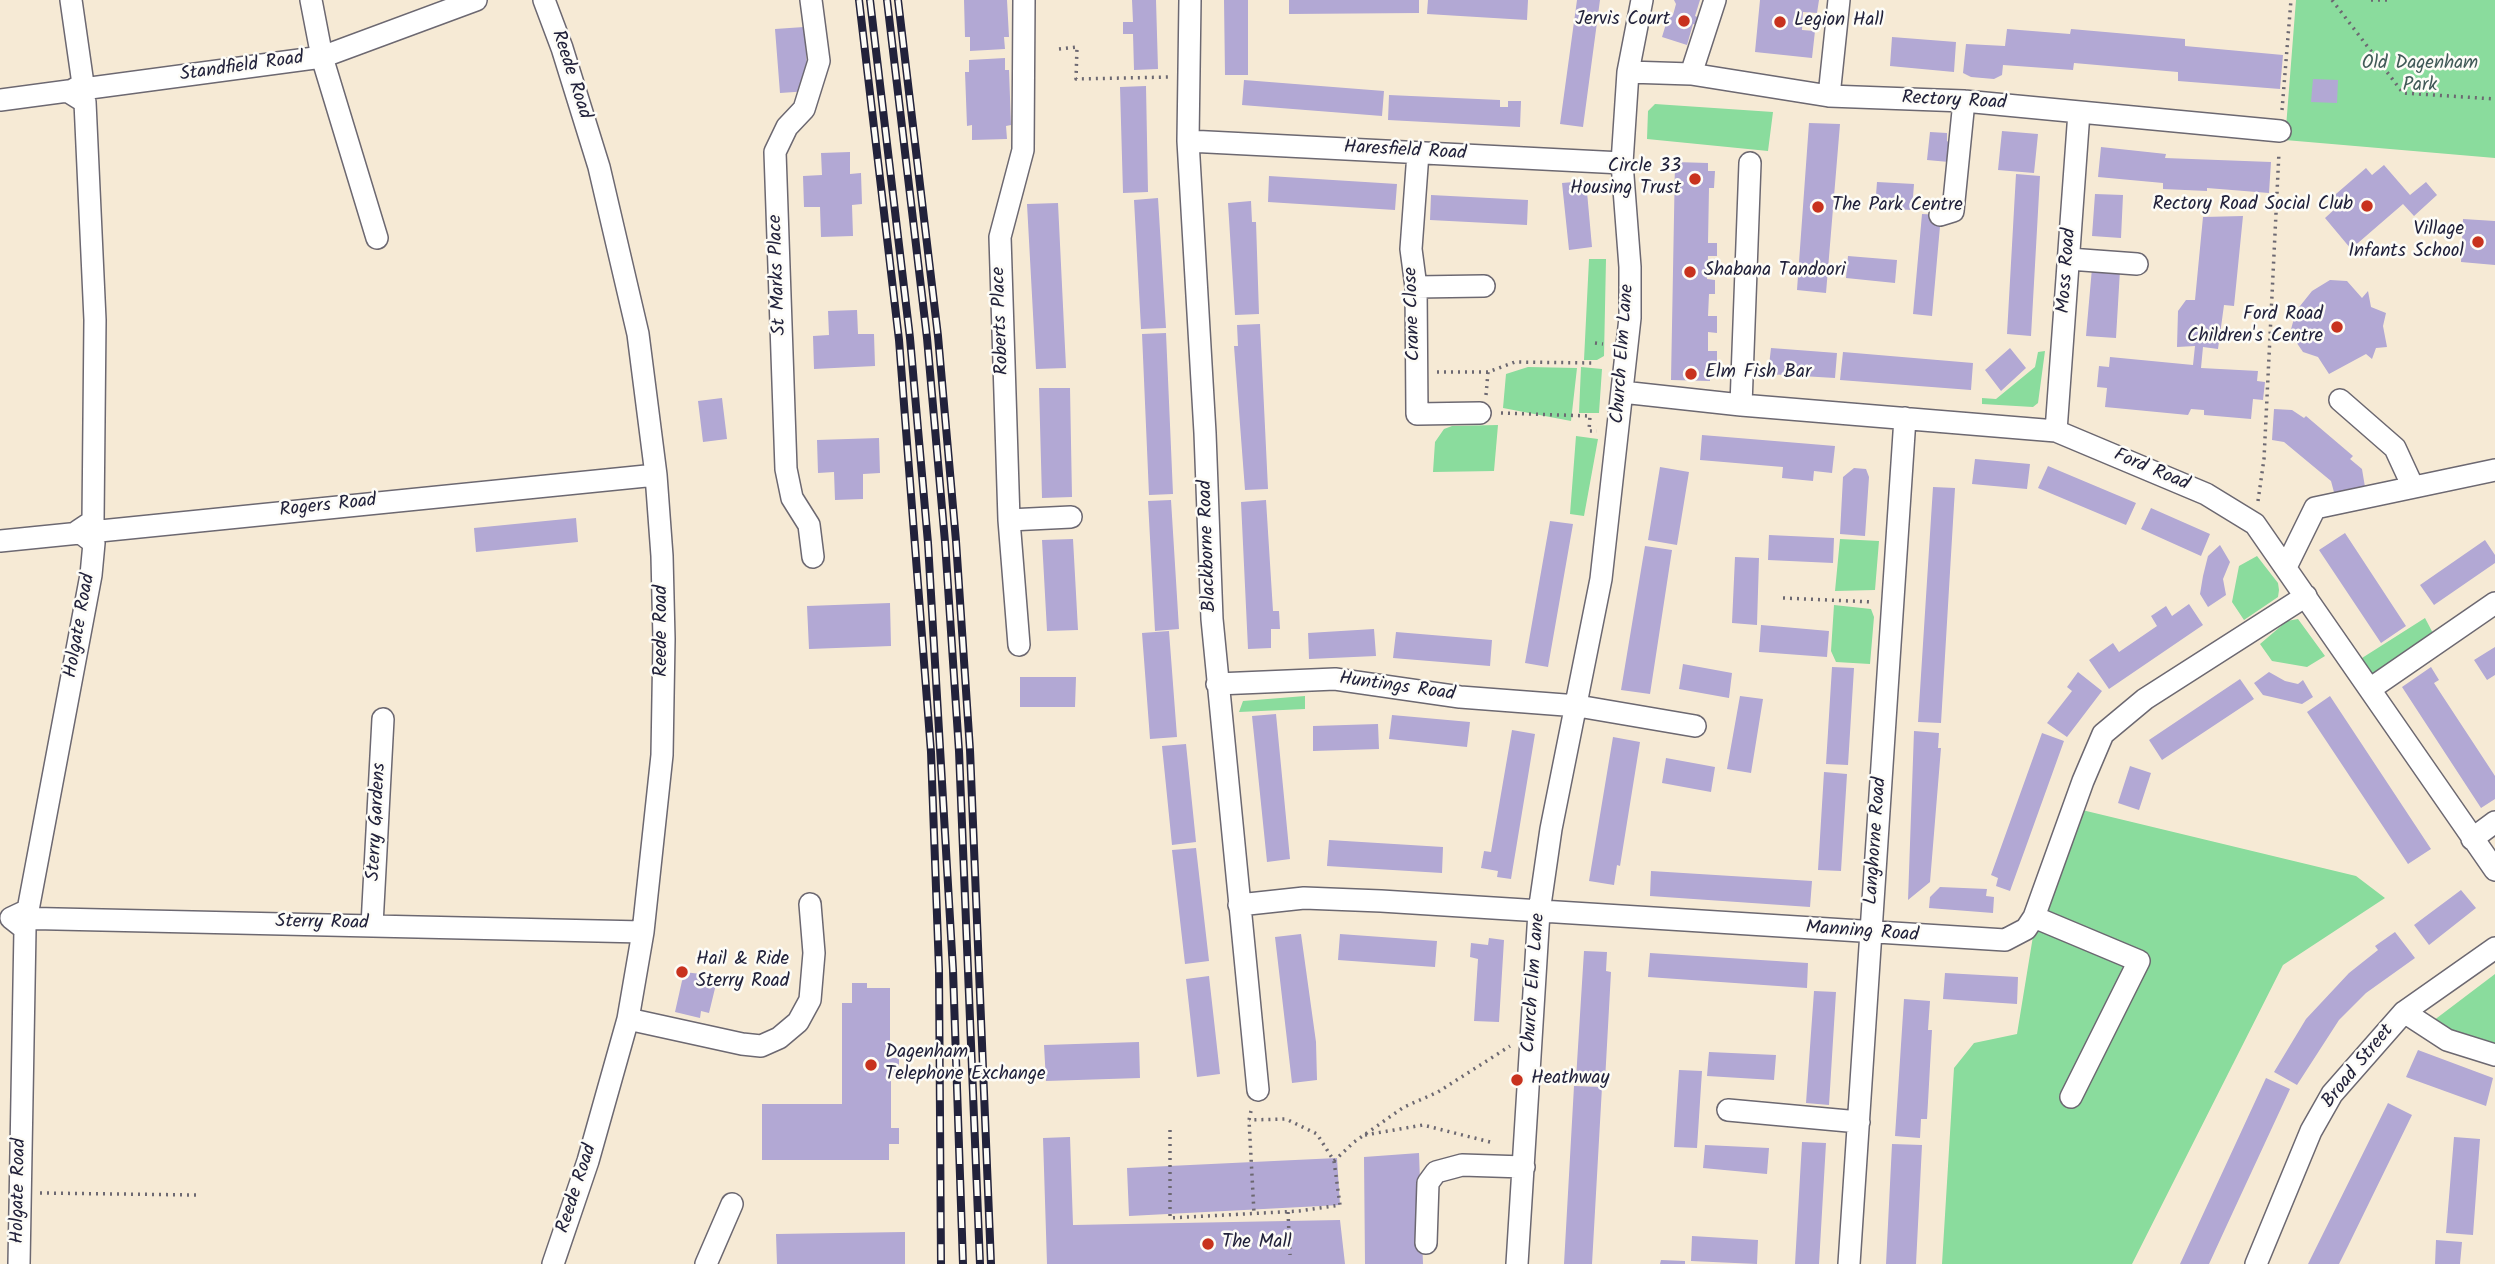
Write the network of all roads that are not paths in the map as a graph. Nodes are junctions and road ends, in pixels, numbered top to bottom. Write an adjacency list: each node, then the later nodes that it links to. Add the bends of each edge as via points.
1 (71, 0): 14 (street, via 83,84)
2 (311, 0): 11 (street)
3 (476, 0): 11 (street, Standfield Road)
4 (544, 0): 37 (street, Reede Road, via 582,111 620,249 638,334)
5 (811, 0): 43 (street, St Marks Place, via 819,61 804,109 787,128 775,152 775,164 786,469 792,498 809,524)
6 (1024, 0): 40 (street, Roberts Place, via 1023,150 1000,237)
7 (1190, 0): 20 (street, Blackborne Road)
8 (1642, 0): 12 (street, Church Elm Lane)
9 (1715, 0): 13 (street)
10 (1839, 0): 15 (street)
11 (322, 57): 14 (street, Standfield Road); 25 (street)
12 (1628, 72): 13 (street, Rectory Road); 22 (street, Church Elm Lane)
13 (1691, 74): 15 (street, Rectory Road)
14 (69, 92): 16 (street, Standfield Road); 41 (street, via 85,102 95,320 93,521)
15 (1829, 96): 17 (street, Rectory Road)
16 (0, 100)
17 (1964, 101): 18 (street, Rectory Road); 24 (street, via 1953,211)
18 (2079, 112): 19 (street, Rectory Road); 26 (street, Moss Road)
19 (2280, 131)
20 (1188, 141): 21 (street, Haresfield Road); 48 (street, Blackborne Road)
21 (1418, 153): 22 (street, Haresfield Road); 29 (street, Crane Close, via 1411,249)
22 (1622, 163): 30 (street, Church Elm Lane, via 1630,267)
23 (1750, 163): 32 (street)
24 (1940, 215)
25 (377, 238)
26 (2069, 259): 27 (street); 35 (street, Moss Road)
27 (2137, 264)
28 (1485, 286): 29 (street)
29 (1416, 287): 33 (street, Crane Close, via 1417,414)
30 (1622, 392): 32 (street, Ford Road); 50 (street, Church Elm Lane, via 1601,579)
31 (2340, 400): 38 (street, via 2395,448)
32 (1741, 405): 34 (street, Ford Road)
33 (1489, 413)
34 (1905, 418): 35 (street, Ford Road); 63 (street, Langhorne Road)
35 (2056, 431): 44 (street, Ford Road, via 2206,495 2255,524)
36 (2495, 470): 38 (street)
37 (656, 475): 41 (street, Rogers Road); 62 (street, Reede Road, via 663,556 662,755)
38 (2413, 487): 44 (street, via 2315,508)
39 (1071, 517): 40 (street)
40 (1009, 520): 47 (street, Roberts Place)
41 (78, 531): 42 (street, Rogers Road); 60 (street, Holgate Road, via 94,543 91,575 28,910)
42 (0, 541)
43 (813, 557)
44 (2286, 566): 45 (street, Ford Road)
45 (2306, 596): 49 (street, Ford Road); 59 (street, via 2145,699 2103,734)
46 (2495, 603): 49 (street)
47 (1019, 645)
48 (1216, 684): 50 (street, Huntings Road, via 1335,679 1460,697); 57 (street, Blackborne Road)
49 (2370, 689): 54 (street, Ford Road)
50 (1578, 706): 52 (street); 58 (street, Church Elm Lane, via 1551,829)
51 (383, 719): 61 (street, Sterry Gardens)
52 (1695, 726)
53 (2495, 822): 54 (street)
54 (2472, 839): 55 (street, Ford Road)
55 (2495, 870)
56 (810, 904): 66 (street, via 814,953 810,1000 798,1022 779,1038 761,1046 742,1044)
57 (1239, 905): 58 (street, Manning Road, via 1304,898); 68 (street, Blackborne Road)
58 (1539, 912): 63 (street, Manning Road); 72 (street, Church Elm Lane)
59 (2034, 917): 63 (street, Manning Road, via 2026,929 2005,940); 69 (street, via 2138,961)
60 (5, 918): 61 (street, Sterry Road); 75 (street, Holgate Road, via 25,929)
61 (372, 925): 62 (street, Sterry Road)
62 (643, 932): 66 (street, Reede Road)
63 (1870, 934): 71 (street, Langhorne Road)
64 (2495, 948): 65 (street, Broad Street)
65 (2404, 1012): 67 (street, via 2447,1040); 80 (street, Broad Street, via 2332,1094 2311,1131)
66 (628, 1019): 76 (street, Reede Road)
67 (2495, 1055)
68 (1258, 1090)
69 (2071, 1097)
70 (1728, 1110): 71 (street)
71 (1859, 1122): 79 (street, Langhorne Road)
72 (1524, 1160): 74 (street, via 1436,1172 1428,1184); 78 (street, Church Elm Lane)
73 (733, 1205): 77 (street)
74 (1426, 1243)
75 (19, 1264)
76 (553, 1264)
77 (706, 1264)
78 (1517, 1264)
79 (1849, 1264)
80 (2256, 1264)

